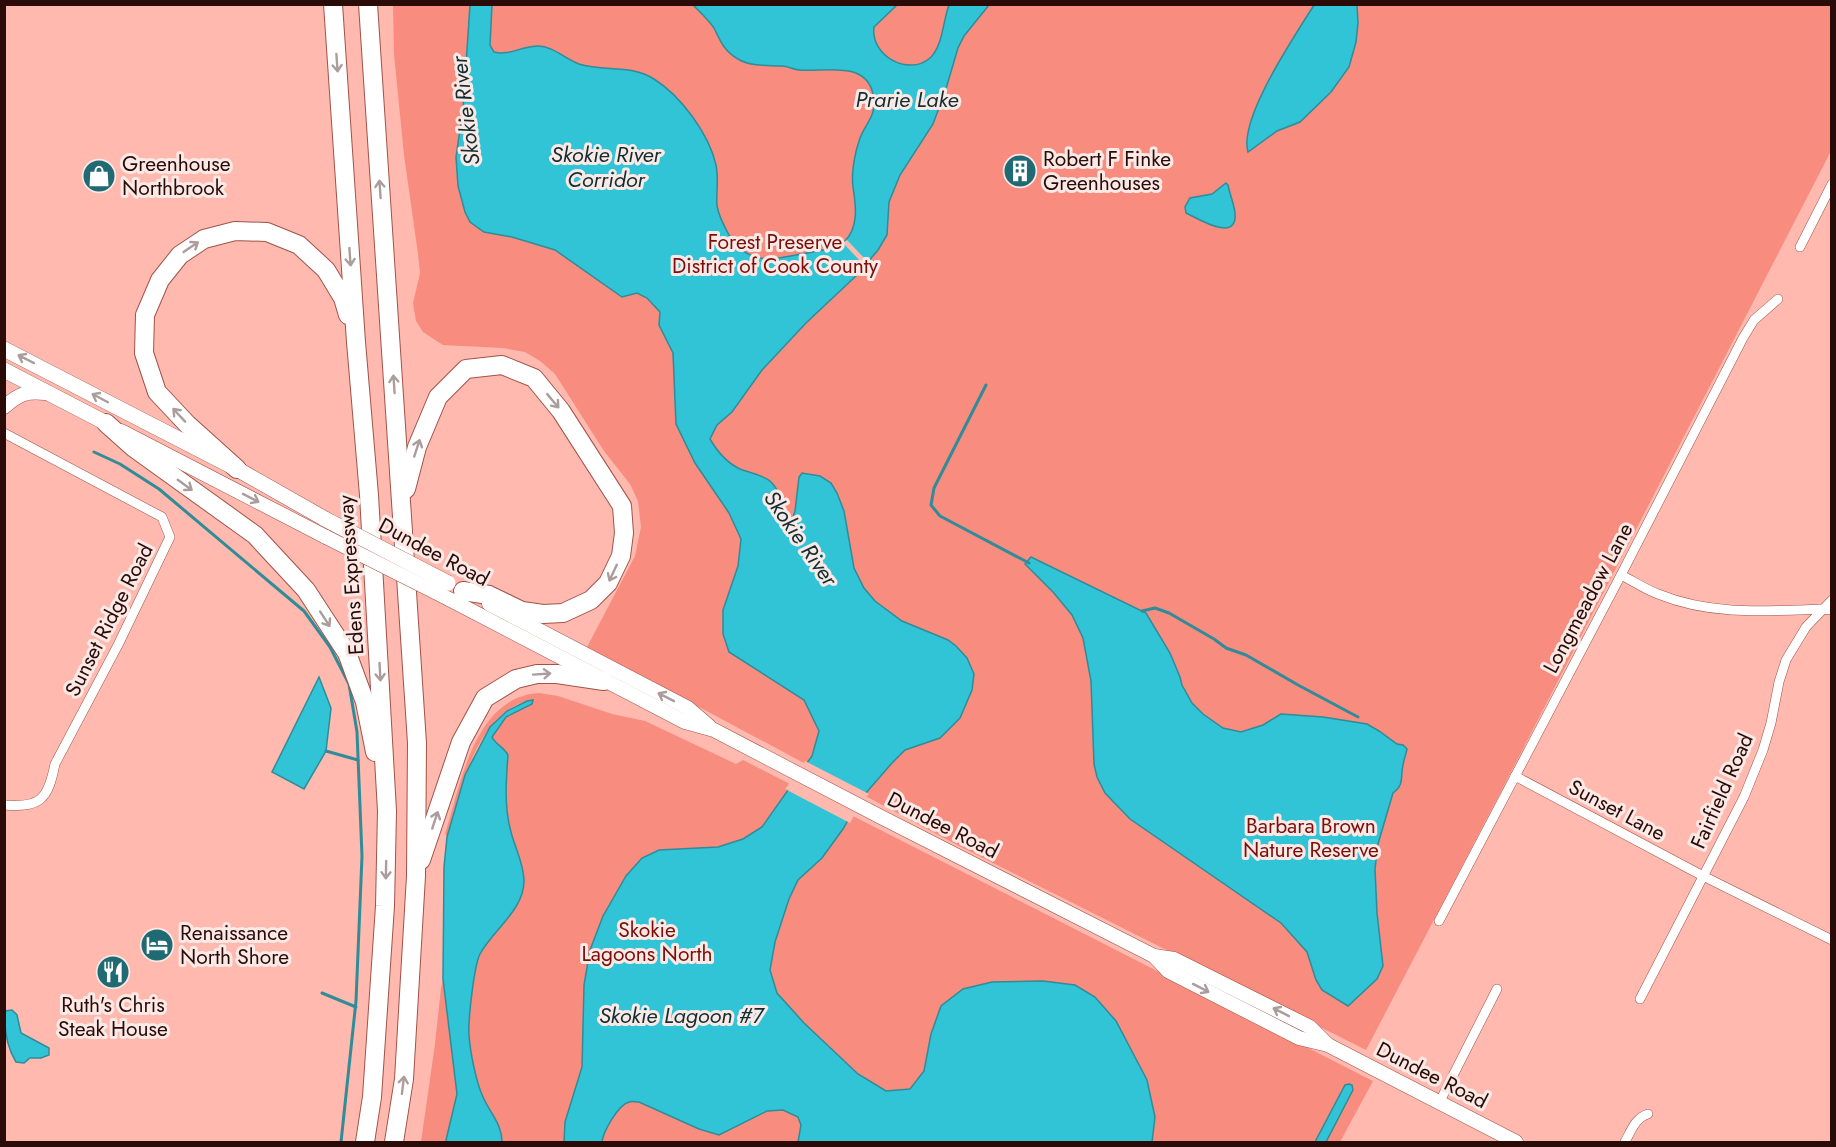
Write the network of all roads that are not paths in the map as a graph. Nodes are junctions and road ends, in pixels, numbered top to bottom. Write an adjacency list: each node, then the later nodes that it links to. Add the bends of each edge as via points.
1 (333, 4): 8 (highway, Edens Expressway, one-way to 8)
2 (368, 4): 4 (highway)
3 (375, 4): 4 (highway)
4 (371, 52): 16 (highway, one-way to 4)
5 (1832, 184): 6 (street)
6 (1800, 247)
7 (1778, 299): 17 (street, Longmeadow Lane, via 1749,327)
8 (356, 342): 15 (highway, one-way to 8, via 157,392 144,353 145,315 160,280 180,255 204,239 235,231 267,232 299,245 326,270 343,298); 25 (highway, Edens Expressway, one-way to 25)
9 (4, 349): 15 (main road, Dundee Road, one-way to 9)
10 (4, 370): 11 (main road, Dundee Road)
11 (50, 394): 12 (main road, via 30,392); 13 (main road, Dundee Road)
12 (4, 407)
13 (106, 423): 18 (main road, Dundee Road, one-way to 18, bridge, via 326,537); 25 (highway, one-way to 25, via 134,448 255,535 306,590 347,653 365,702)
14 (4, 433): 24 (street, Sunset Ridge Road, via 162,517 170,537 55,764 44,797 26,807)
15 (237, 469): 18 (main road, Dundee Road, bridge)
16 (402, 505): 18 (highway, one-way to 18, via 417,447 438,397 466,369 502,365 534,378 561,411 622,506 621,556 608,583 591,600 563,613 543,614 522,611 489,595); 26 (highway, via 417,743)
17 (1621, 575): 20 (street, via 1657,594 1714,610); 23 (street, Longmeadow Lane)
18 (453, 591): 21 (main road, Dundee Road); 22 (main road, Dundee Road, one-way to 18, via 688,708)
19 (1832, 600): 20 (street, Fairfield Road)
20 (1827, 610): 27 (street, Fairfield Road, via 1806,627 1786,660 1763,750 1744,797)
21 (604, 681): 22 (main road, Dundee Road, via 684,722); 26 (highway, one-way to 21, via 461,742 485,698 516,679 537,674)
22 (714, 730): 32 (main road, Dundee Road, via 1154,956 1168,971 1299,1038 1328,1045)
23 (1515, 777): 27 (street, Sunset Lane); 28 (street, Longmeadow Lane)
24 (4, 805)
25 (387, 812): 34 (highway, Edens Expressway, one-way to 34, via 384,929)
26 (416, 876): 35 (highway, one-way to 26, via 404,1079)
27 (1703, 876): 29 (street, Sunset Lane); 31 (street, Fairfield Road)
28 (1439, 921)
29 (1832, 940)
30 (1497, 989): 32 (street)
31 (1640, 999)
32 (1439, 1102): 36 (main road, Dundee Road)
33 (1647, 1114): 37 (street, via 1636,1121)
34 (365, 1143)
35 (394, 1143)
36 (1516, 1143)
37 (1625, 1143)

